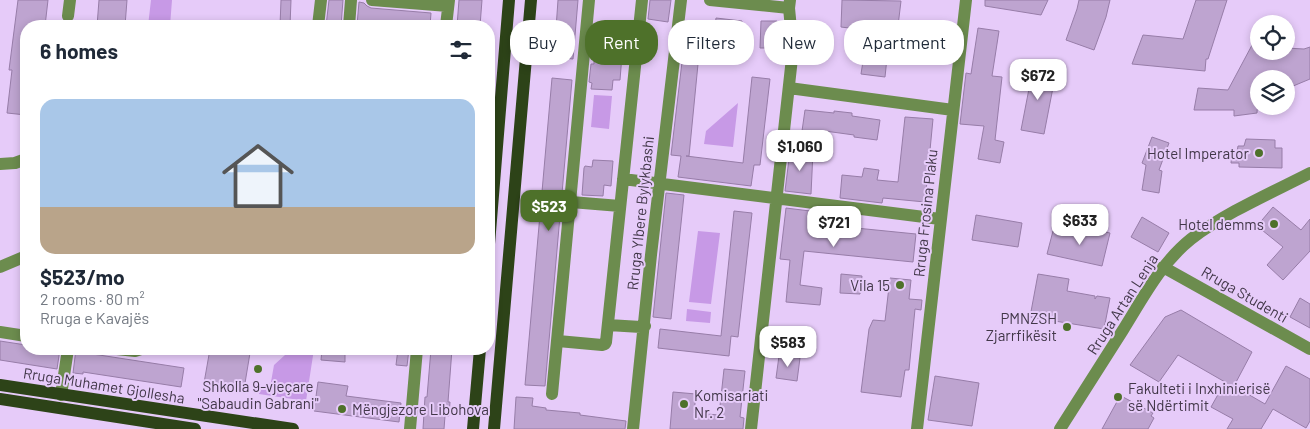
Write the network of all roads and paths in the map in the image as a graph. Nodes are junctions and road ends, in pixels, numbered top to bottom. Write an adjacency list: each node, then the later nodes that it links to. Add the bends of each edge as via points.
1 (70, 0): 14 (street)
2 (321, 0): 15 (street)
3 (351, 0): 16 (street)
4 (372, 0): 12 (street)
5 (509, 0): 22 (main road)
6 (531, 0): 47 (main road)
7 (589, 0): 27 (street)
8 (642, 0): 24 (street)
9 (681, 0): 25 (street, Rruga Ylbere Bylykbashi)
10 (710, 0): 13 (street)
11 (966, 0): 19 (street, Rruga Frosina Plaku)
12 (448, 3): 17 (street)
13 (789, 4): 18 (street, via 793,49)
14 (68, 16)
15 (319, 20)
16 (349, 20)
17 (447, 20)
18 (788, 88): 19 (street); 26 (street)
19 (953, 110): 29 (street, Rruga Frosina Plaku)
20 (20, 161): 21 (street)
21 (0, 164)
22 (495, 171)
23 (1310, 173): 32 (street, Rruga Artan Lenja, via 1202,232 1182,247)
24 (623, 179): 25 (street); 28 (street)
25 (659, 184): 26 (street); 34 (street, Rruga Ylbere Bylykbashi)
26 (776, 198): 29 (street); 56 (street)
27 (571, 202): 28 (street); 37 (street)
28 (620, 206): 33 (street)
29 (940, 219): 57 (street, Rruga Frosina Plaku)
30 (20, 259): 31 (street)
31 (0, 267)
32 (1164, 267): 38 (street, Rruga Studenti); 58 (street, Rruga Artan Lenja)
33 (608, 324): 34 (street); 37 (street, via 605,344)
34 (645, 326): 55 (street, Rruga Ylbere Bylykbashi)
35 (0, 332): 36 (street)
36 (20, 335)
37 (558, 341): 43 (street)
38 (1310, 349)
39 (67, 355): 44 (street)
40 (416, 355): 50 (street)
41 (479, 355): 46 (main road)
42 (0, 385): 44 (main road, Rruga Muhamet Gjollesha)
43 (552, 394)
44 (61, 395): 49 (main road, Rruga Muhamet Gjollesha)
45 (0, 399): 48 (main road, Rruga Muhamet Gjollesha)
46 (474, 411): 51 (main road); 52 (main road)
47 (496, 412): 53 (main road); 54 (main road)
48 (195, 429)
49 (293, 429)
50 (410, 429)
51 (463, 429)
52 (473, 429)
53 (494, 429)
54 (502, 429)
55 (633, 429)
56 (751, 429)
57 (918, 429)
58 (1060, 429)

